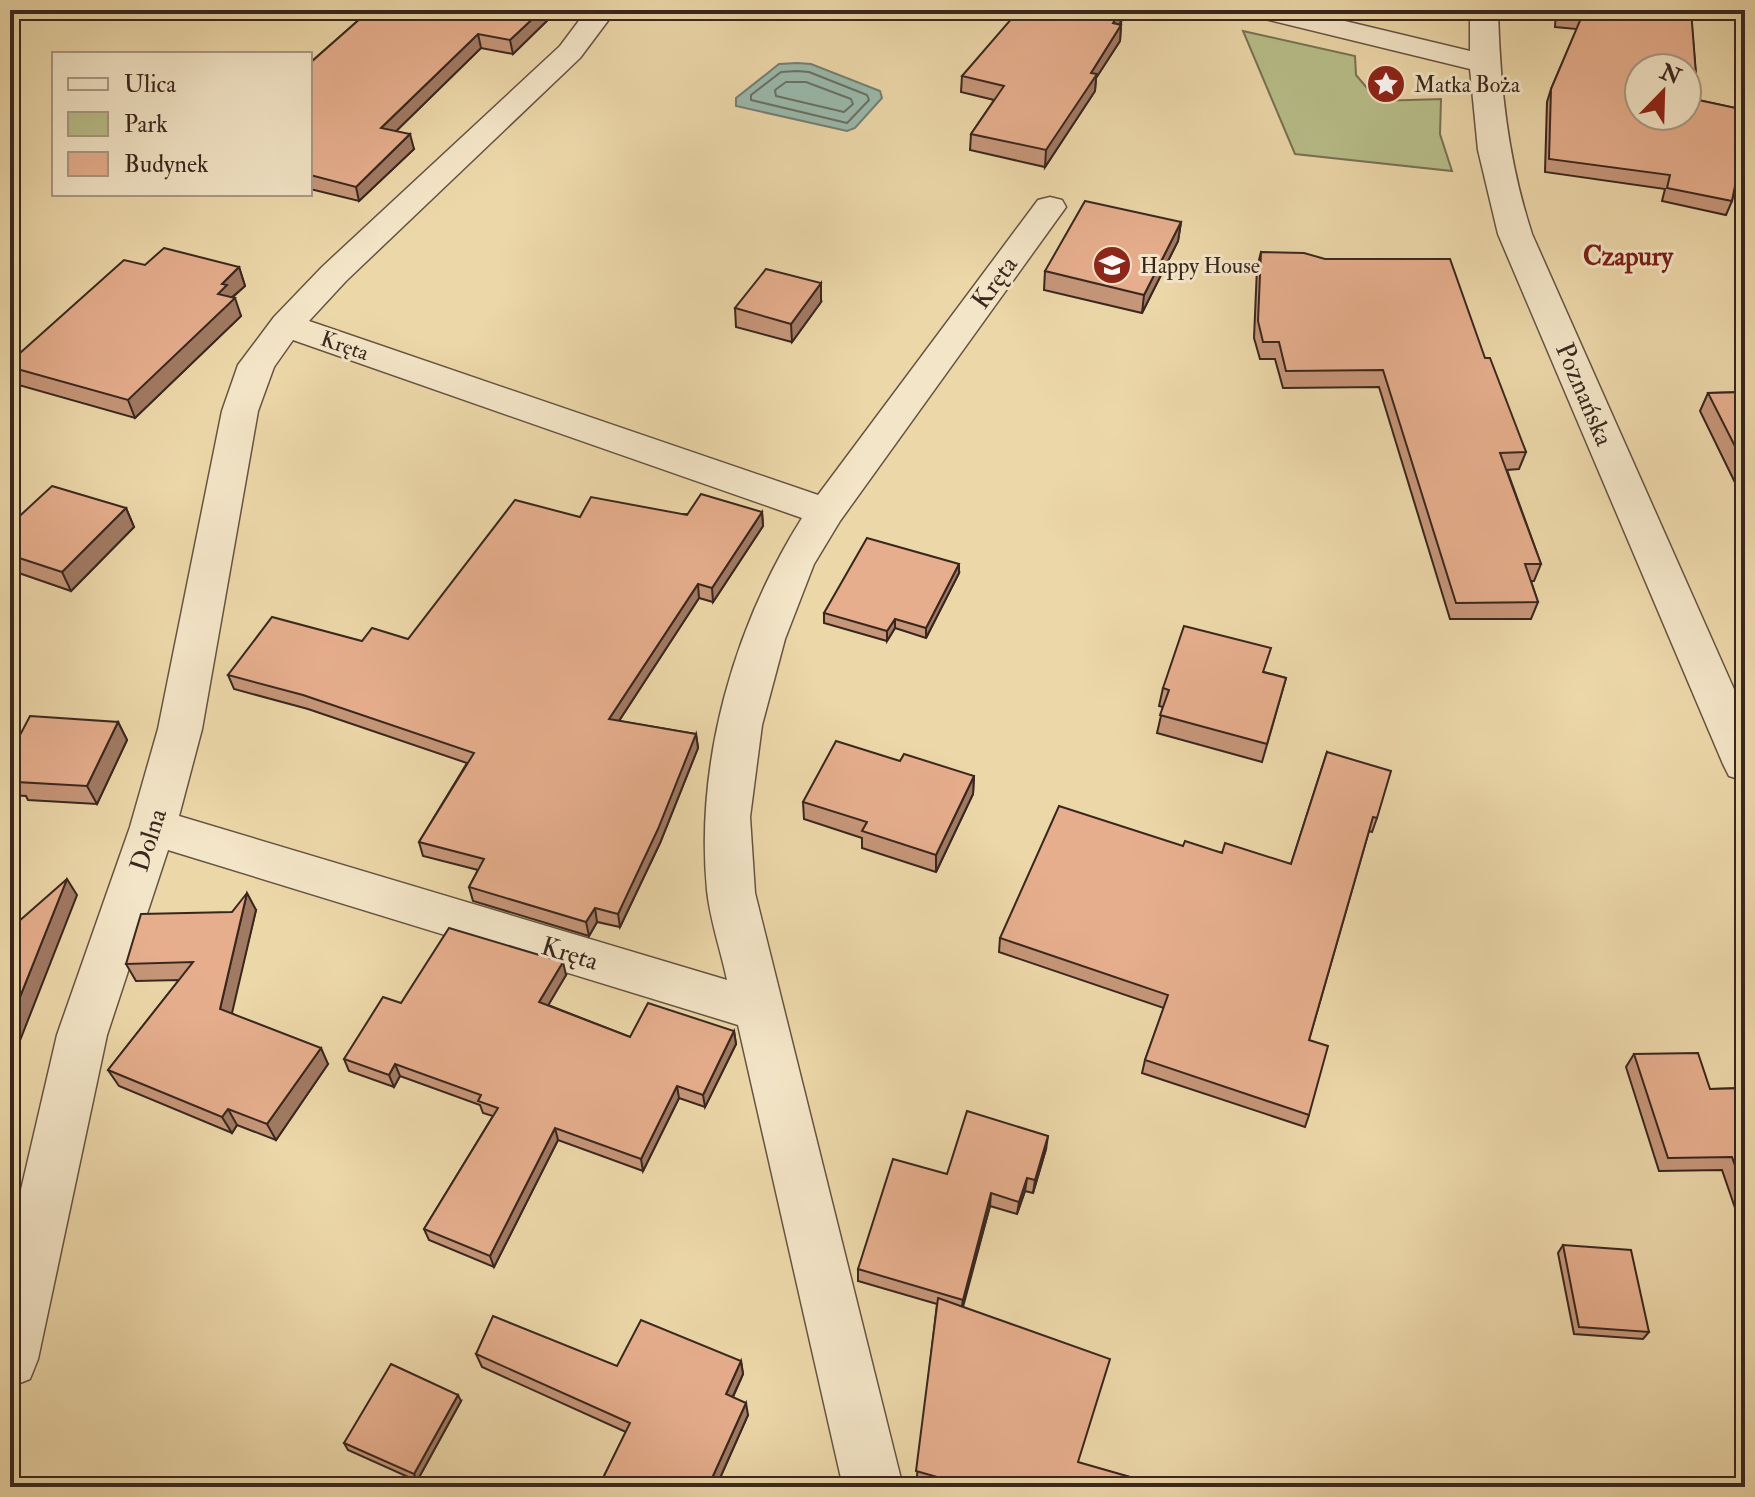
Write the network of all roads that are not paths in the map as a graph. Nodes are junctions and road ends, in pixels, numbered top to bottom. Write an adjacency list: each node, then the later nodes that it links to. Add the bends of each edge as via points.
1 (602, 10): 6 (street, Kręta, via 570,52)
2 (1263, 10): 4 (street)
3 (1484, 10): 4 (street, Poznańska)
4 (1484, 63): 8 (street, Poznańska, via 1495,165 1515,234)
5 (1050, 207): 7 (street, Kręta)
6 (286, 325): 7 (street, Kręta); 9 (street, Dolna, via 256,365 240,411 180,729)
7 (826, 512): 10 (street, Kręta, via 794,564 764,639 740,725 727,817 731,893)
8 (1745, 764)
9 (153, 827): 10 (street, Kręta); 11 (street, Dolna, via 82,1035)
10 (757, 1010): 12 (street, Kręta)
11 (10, 1359)
12 (873, 1487)

